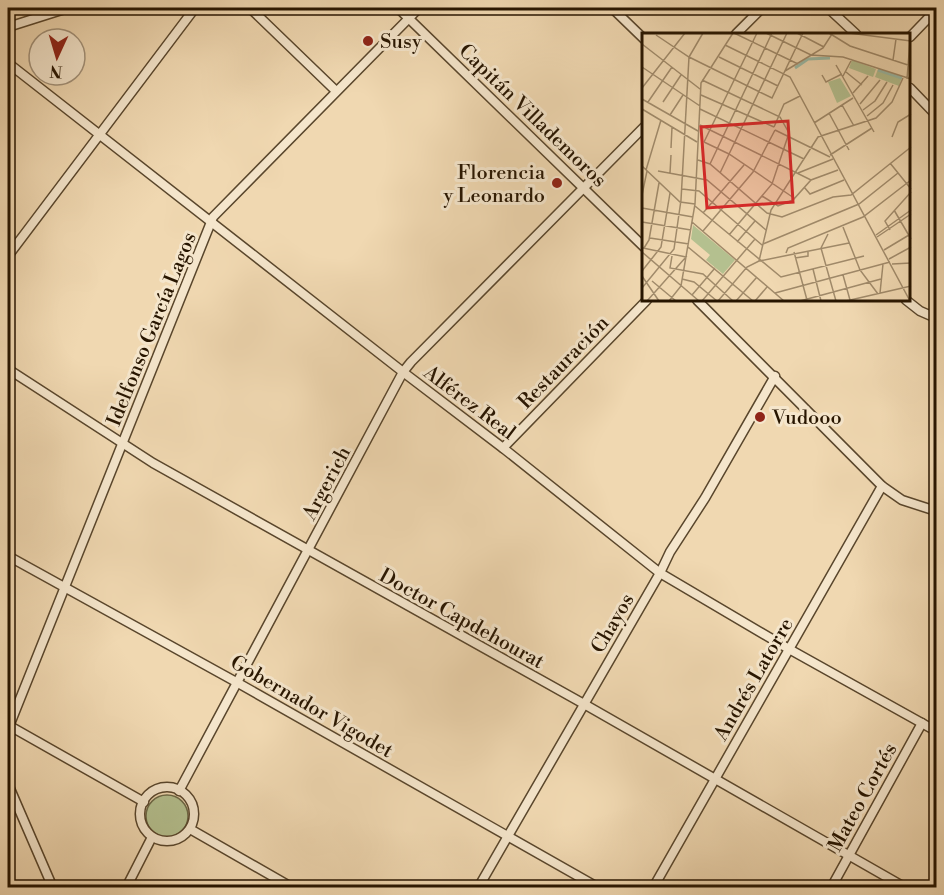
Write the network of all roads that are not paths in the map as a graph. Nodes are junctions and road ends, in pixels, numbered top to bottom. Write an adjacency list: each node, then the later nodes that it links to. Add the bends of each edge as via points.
1 (68, 8): 11 (street)
2 (195, 8): 21 (street)
3 (250, 8): 18 (street)
4 (398, 8): 10 (street, Capitán Villademoros)
5 (419, 8): 10 (street, Idelfonso García Lagos)
6 (612, 8): 15 (street)
7 (762, 8): 12 (street)
8 (828, 8): 13 (street)
9 (936, 10): 14 (street)
10 (408, 18): 18 (street, Idelfonso García Lagos); 22 (street, Capitán Villademoros)
11 (8, 27)
12 (737, 33)
13 (854, 33)
14 (911, 35)
15 (642, 37)
16 (8, 63): 21 (street, Alférez Real)
17 (911, 90): 19 (street)
18 (336, 91): 23 (street, Idelfonso García Lagos)
19 (936, 115)
20 (642, 129): 22 (street, Argerich)
21 (99, 135): 23 (street, Alférez Real); 25 (street)
22 (584, 188): 24 (street, Capitán Villademoros); 31 (street, Argerich)
23 (211, 222): 31 (street, Alférez Real); 33 (street, Idelfonso García Lagos)
24 (642, 246)
25 (8, 256)
26 (645, 302): 34 (street, Restauración)
27 (699, 302): 32 (street)
28 (909, 302): 29 (street)
29 (936, 318)
30 (8, 369): 33 (street, Doctor Capdehourat)
31 (403, 372): 34 (street, Alférez Real); 37 (street, Argerich)
32 (775, 376): 35 (street); 39 (street, Chayos)
33 (123, 444): 37 (street, Doctor Capdehourat); 40 (street, Idelfonso García Lagos)
34 (503, 448): 39 (street, Alférez Real)
35 (882, 486): 36 (street, via 902,500); 41 (street, Andrés Latorre)
36 (936, 511)
37 (309, 551): 42 (street, Argerich); 43 (street, Doctor Capdehourat)
38 (8, 556): 40 (street, Gobernador Vigodet)
39 (660, 573): 41 (street, Alférez Real); 43 (street, Chayos)
40 (64, 588): 42 (street, Gobernador Vigodet); 45 (street, Idelfonso García Lagos)
41 (789, 649): 44 (street, Alférez Real); 47 (street, Andrés Latorre)
42 (238, 683): 49 (street, Argerich); 52 (street, Gobernador Vigodet)
43 (584, 704): 47 (street, Doctor Capdehourat); 52 (street, Chayos)
44 (922, 723): 46 (street, Alférez Real); 54 (street, Mateo Cortés)
45 (8, 727): 50 (street)
46 (936, 731)
47 (714, 779): 54 (street, Doctor Capdehourat); 60 (street, Andrés Latorre)
48 (8, 784): 55 (street)
49 (179, 790): 50 (street, via 155,790); 51 (street, via 187,796 194,812)
50 (144, 802): 53 (street, via 141,817)
51 (190, 829): 53 (street, via 177,840); 57 (street)
52 (508, 836): 58 (street, Chayos); 59 (street, Gobernador Vigodet)
53 (152, 837): 56 (street)
54 (849, 855): 61 (street, Mateo Cortés); 62 (street, Doctor Capdehourat)
55 (52, 888)
56 (126, 888)
57 (293, 888)
58 (478, 888)
59 (599, 888)
60 (653, 888)
61 (831, 888)
62 (906, 888)

